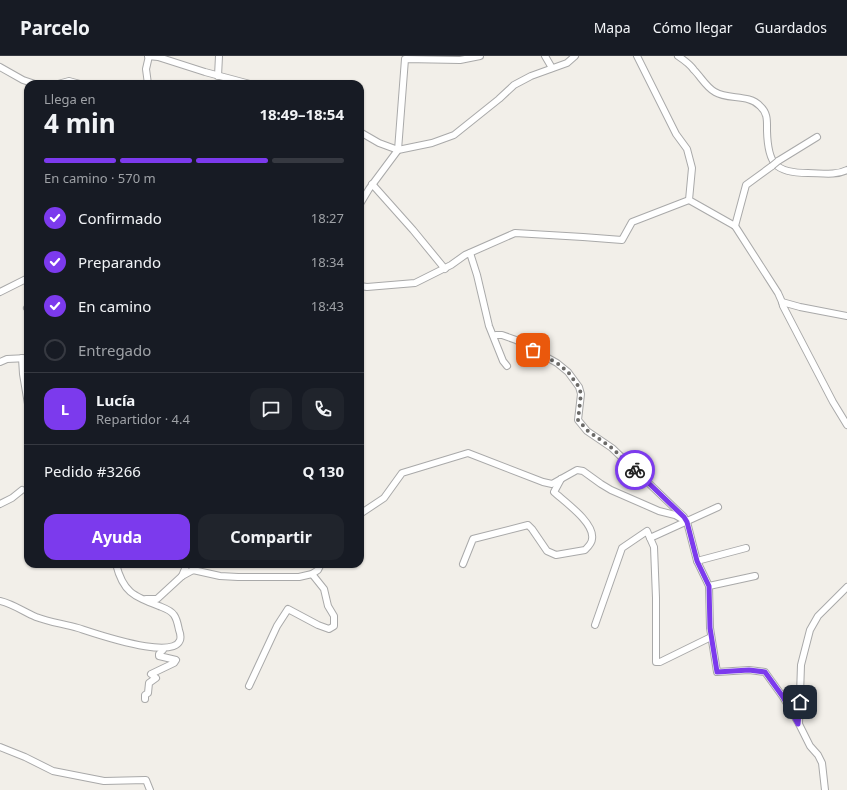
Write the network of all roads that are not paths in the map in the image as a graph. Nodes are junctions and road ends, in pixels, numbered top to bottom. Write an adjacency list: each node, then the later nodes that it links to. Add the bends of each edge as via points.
1 (148, 56): 9 (street); 14 (street)
2 (165, 56): 9 (street)
3 (220, 56): 12 (street)
4 (480, 56): 18 (street, via 460,60 405,59)
5 (545, 56): 11 (street)
6 (575, 56): 11 (street, via 567,63)
7 (637, 56): 22 (street, via 676,134 687,150 692,168)
8 (678, 56): 19 (street, via 691,66 714,92 752,100 761,106 768,121 770,155 773,162 782,169 792,173 835,173)
9 (158, 57): 12 (street)
10 (0, 67): 13 (street)
11 (552, 68): 18 (street, via 514,85 454,135 432,143)
12 (218, 76): 15 (street)
13 (24, 80)
14 (147, 80)
15 (234, 80)
16 (364, 134): 18 (street)
17 (817, 137): 23 (street, bridge, via 746,185)
18 (398, 150): 20 (street)
19 (847, 170)
20 (372, 184): 21 (street); 25 (street)
21 (364, 197)
22 (689, 200): 23 (street); 24 (street, via 632,222 622,240 515,233)
23 (735, 226): 29 (street)
24 (470, 253): 25 (street); 34 (street, via 489,326)
25 (445, 269): 27 (street, via 415,283)
26 (24, 280): 28 (street)
27 (364, 287)
28 (0, 292)
29 (782, 302): 30 (street); 37 (street)
30 (847, 316)
31 (496, 335): 43 (street, via 502,334 516,340 568,372 581,394 578,420 588,431 612,448)
32 (24, 357): 33 (street)
33 (0, 362)
34 (507, 366)
35 (24, 368): 36 (street)
36 (24, 380)
37 (847, 425)
38 (561, 479): 42 (street, via 552,484 543,482 468,454 402,473 384,498); 43 (street, via 577,470 583,471 611,490 659,511 675,514); 47 (street, via 554,492 582,517 592,531 592,540 585,550 556,555 547,551 528,525 473,539)
39 (22, 490): 40 (street)
40 (0, 504)
41 (718, 507): 43 (street)
42 (364, 511)
43 (687, 522): 44 (street); 46 (street)
44 (650, 538): 58 (street, via 647,531 622,548); 59 (street, via 654,547 656,662)
45 (746, 548): 46 (street)
46 (697, 561): 54 (street)
47 (463, 564)
48 (117, 568): 56 (street, via 126,588)
49 (185, 568): 52 (street)
50 (319, 568): 51 (street)
51 (312, 574): 52 (street, via 299,577 238,578 192,570); 61 (street, via 324,589 328,606 334,616 334,626 329,629 318,625 288,609 277,626)
52 (182, 576): 56 (street, via 157,599)
53 (755, 576): 54 (street)
54 (709, 586): 59 (street)
55 (847, 587): 63 (street, via 818,616 810,630 801,665)
56 (142, 599): 60 (street, via 167,609 174,615 181,640 177,644)
57 (0, 601): 60 (street, via 37,618 131,644)
58 (595, 625)
59 (711, 637): 63 (street, via 717,672 765,672)
60 (163, 648): 62 (street, via 159,656 176,660 151,674 156,678 149,683)
61 (249, 686)
62 (146, 699)
63 (798, 724): 66 (street, via 822,764)
64 (0, 747): 65 (street, via 53,771 104,781 146,780)
65 (150, 790)
66 (825, 790)

